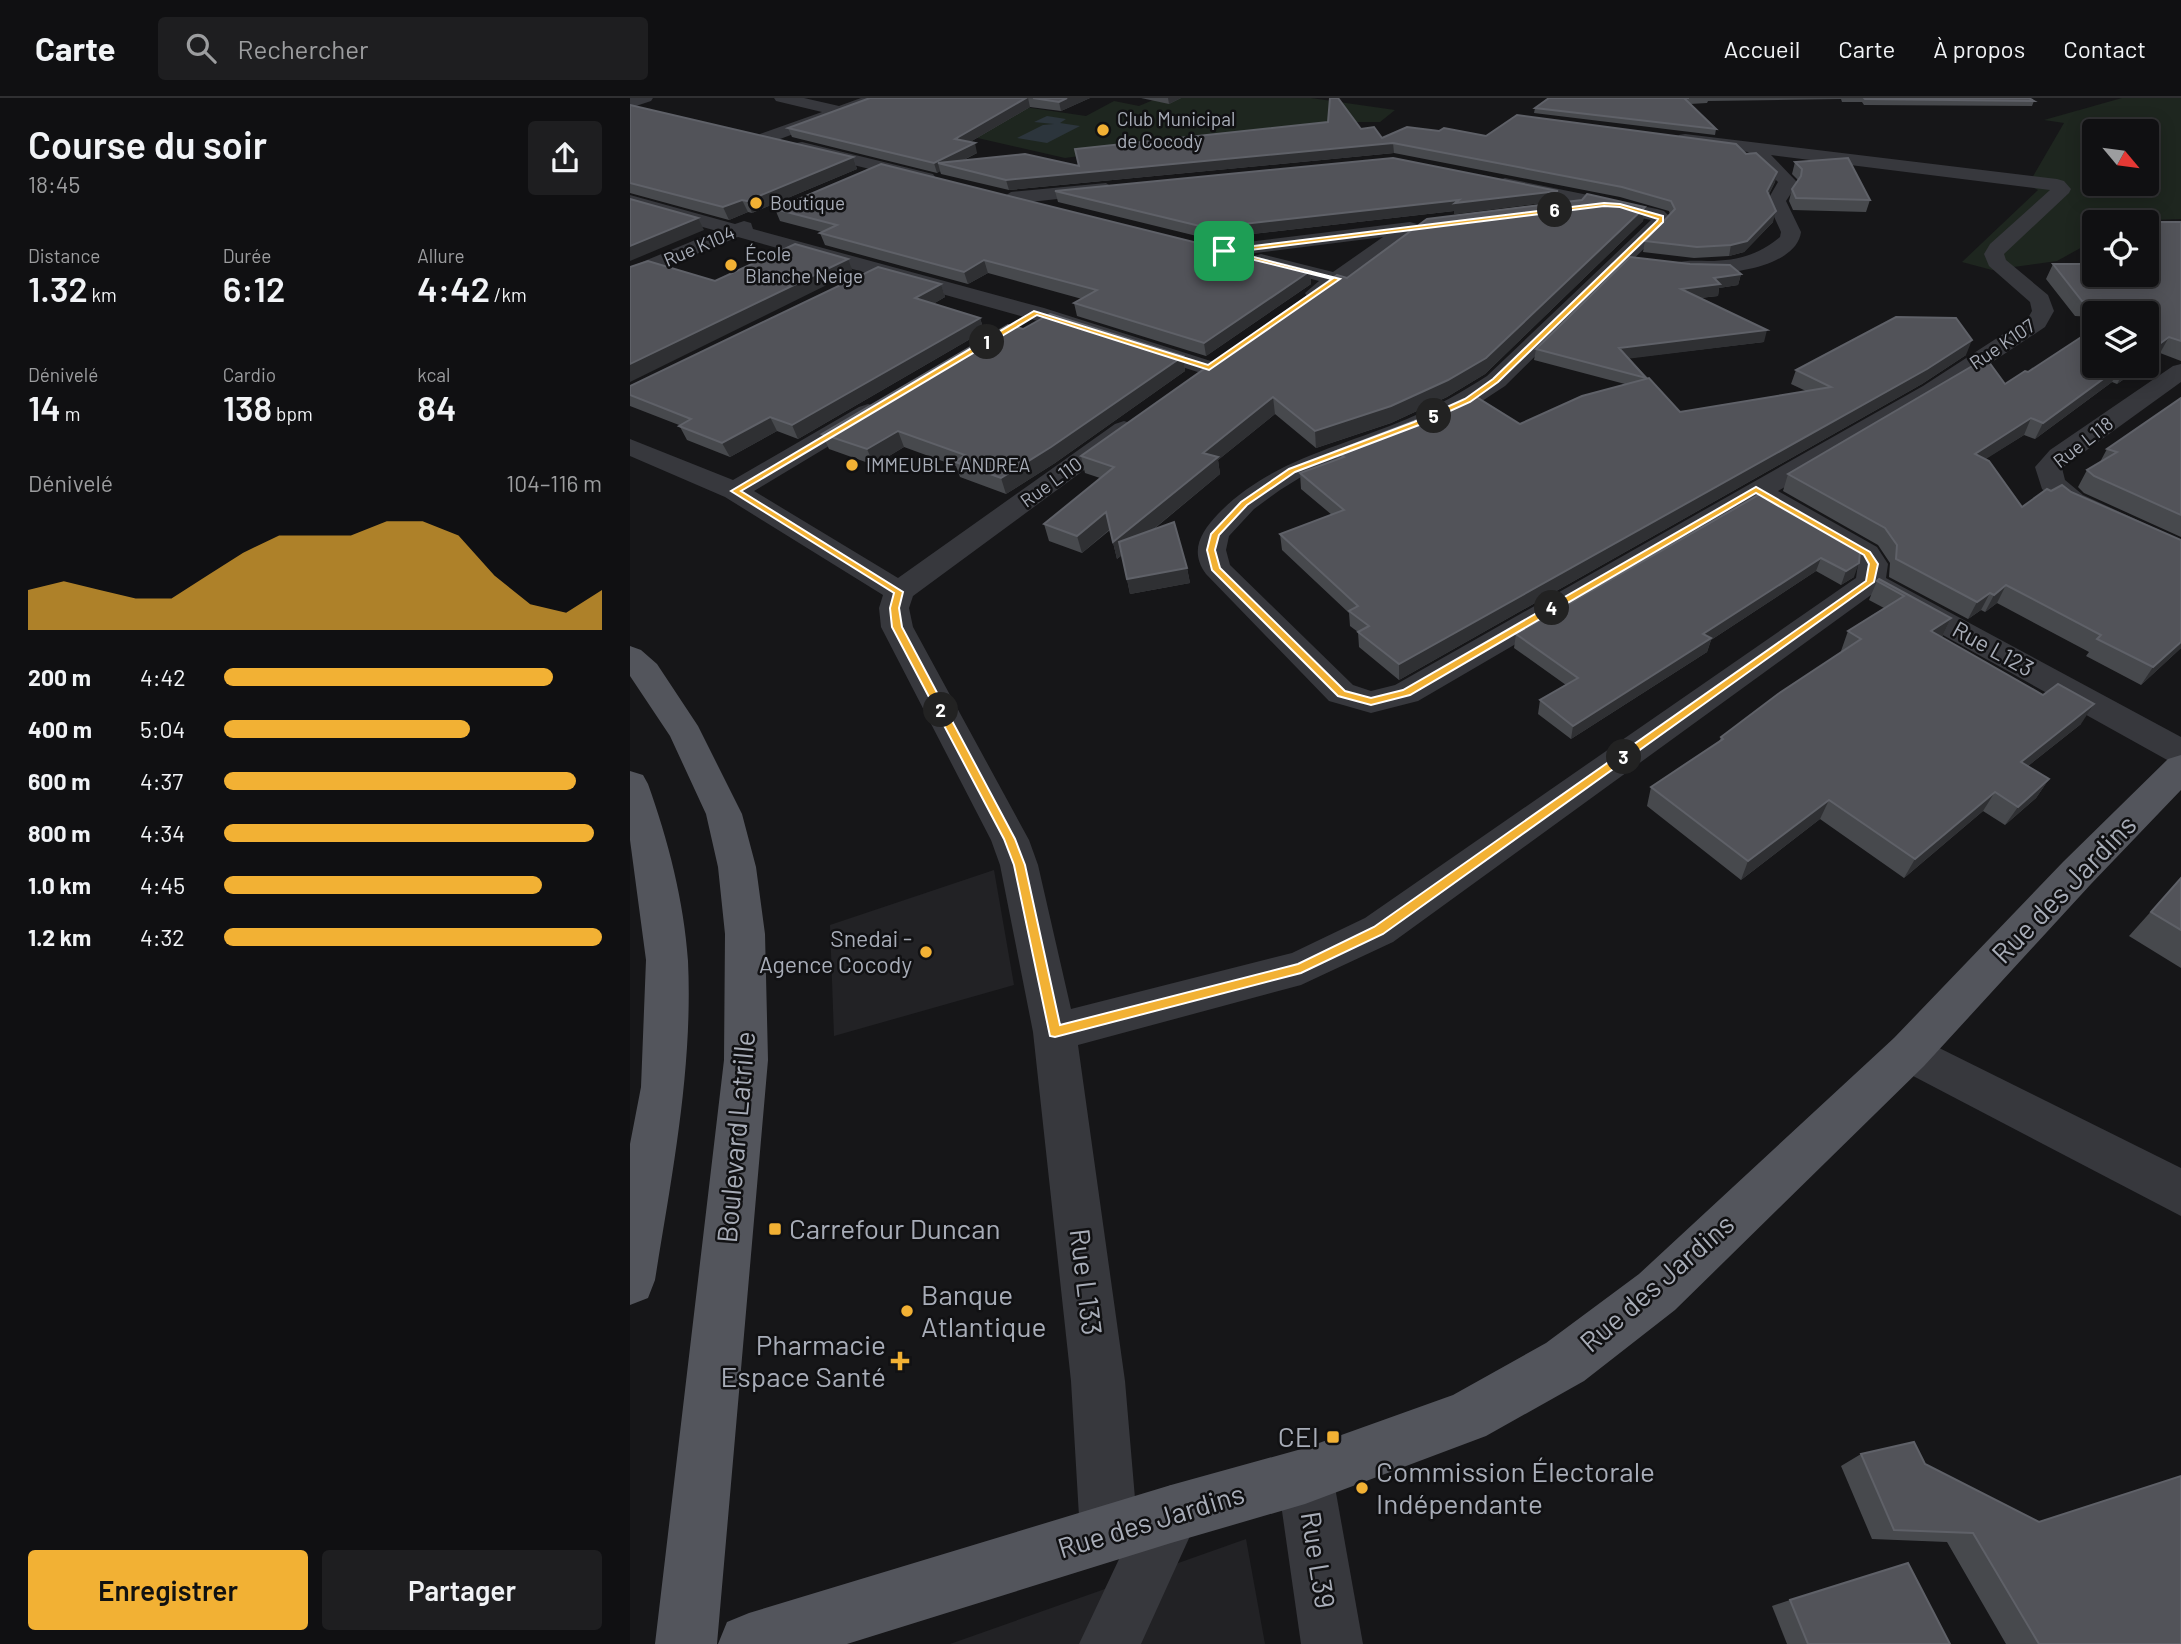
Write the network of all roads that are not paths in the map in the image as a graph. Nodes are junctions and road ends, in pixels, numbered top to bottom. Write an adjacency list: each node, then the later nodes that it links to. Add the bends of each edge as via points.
1 (782, 98): 5 (street)
2 (876, 98): 5 (street)
3 (630, 104): 4 (street)
4 (650, 105)
5 (840, 111): 8 (street)
6 (741, 132): 8 (street)
7 (1659, 136): 9 (street, Rue K107)
8 (766, 138): 10 (street)
9 (1753, 147): 23 (street, via 1787,181 1776,201 1790,239 1771,255 1736,266); 36 (street, Rue K107, via 2045,181 2062,190 1994,254 1996,262 2040,300 2043,310 2037,322 1932,391)
10 (884, 167): 11 (street); 13 (street)
11 (860, 178)
12 (1484, 179): 16 (street)
13 (947, 183)
14 (1121, 187): 19 (street, via 1004,197)
15 (630, 201): 17 (street)
16 (1604, 204): 18 (street); 23 (street, via 1661,218)
17 (661, 210): 21 (street); 22 (street)
18 (1548, 211)
19 (1064, 212)
20 (761, 220): 22 (street, Rue K104)
21 (630, 222)
22 (737, 230): 24 (street); 25 (street, Rue K104)
23 (1642, 261): 36 (street, Rue K107, via 1467,400 1292,471 1244,503 1215,534 1211,550 1216,568 1341,694 1371,702 1406,692)
24 (879, 270): 27 (street); 29 (street)
25 (630, 275)
26 (1337, 279): 26 (street, via 1218,249 1417,227); 28 (street)
27 (854, 282)
28 (1295, 308)
29 (1036, 313): 30 (street); 32 (street, via 1220,360)
30 (1012, 327)
31 (2181, 371): 38 (street, Rue L118, via 2048,467 2052,483 2073,501)
32 (1187, 384)
33 (891, 398): 37 (street)
34 (1143, 416): 40 (street, Rue L110)
35 (630, 447): 37 (street)
36 (1756, 490): 39 (street, via 1867,553 1873,564)
37 (735, 491): 40 (street)
38 (2181, 551)
39 (1870, 582): 42 (street, Rue L123); 45 (street, via 1369,936 1301,968)
40 (899, 592): 45 (street, Rue L133, via 894,608 897,627 1010,839)
41 (630, 657): 53 (main road, Boulevard Latrille, via 686,734 724,814 737,867 745,934 746,1060)
42 (2181, 752)
43 (2181, 768): 46 (main road, Rue des Jardins)
44 (630, 785): 48 (main road, via 650,847 667,960 663,1087)
45 (1055, 1032): 51 (street, Rue L133, via 1098,1381)
46 (1909, 1052): 47 (street); 49 (main road, Rue des Jardins, via 1657,1292 1565,1362 1467,1417)
47 (2181, 1193)
48 (630, 1280)
49 (1305, 1476): 50 (main road, Rue des Jardins); 55 (street, Rue L39)
50 (1171, 1514): 51 (main road, Rue des Jardins); 54 (street)
51 (1109, 1533): 52 (main road, Rue des Jardins)
52 (763, 1642)
53 (686, 1644)
54 (1110, 1644)
55 (1332, 1644)

